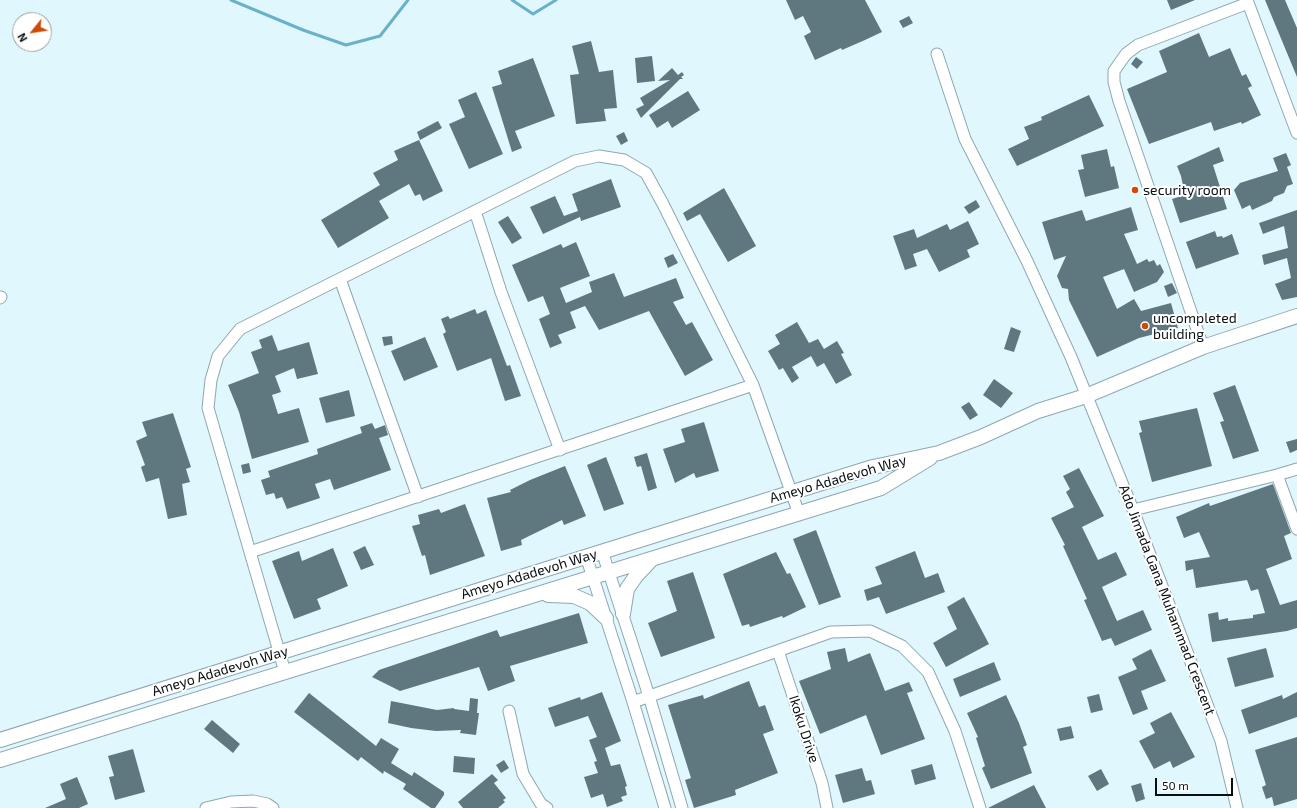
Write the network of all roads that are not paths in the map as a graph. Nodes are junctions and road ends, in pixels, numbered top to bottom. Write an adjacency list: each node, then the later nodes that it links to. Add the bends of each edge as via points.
1 (1248, 1): 3 (street); 7 (street, via 1138,45 1126,54 1114,71 1119,101)
2 (937, 54): 9 (street, Ado Jimada Gana Muhammad Crescent, via 965,139 1027,261)
3 (1297, 133)
4 (475, 211): 5 (street); 8 (street, via 575,161 599,156 624,160 646,173); 10 (street, via 501,292)
5 (340, 279): 15 (street); 20 (street, via 240,329 218,356 211,380 208,408)
6 (1297, 316): 7 (street)
7 (1203, 347): 9 (street)
8 (753, 385): 10 (street); 14 (street)
9 (1086, 396): 11 (street, via 1038,411); 16 (street, Ado Jimada Gana Muhammad Crescent)
10 (560, 450): 15 (street)
11 (939, 453): 14 (street, Ameyo Adadevoh Way, via 873,467); 17 (street, Ameyo Adadevoh Way, via 881,488)
12 (1297, 469): 13 (street)
13 (1277, 475): 16 (street); 18 (street)
14 (790, 492): 17 (street); 19 (street, Ameyo Adadevoh Way)
15 (418, 497): 20 (street)
16 (1133, 510): 43 (street, Ado Jimada Gana Muhammad Crescent, via 1221,740)
17 (799, 514): 22 (street, Ameyo Adadevoh Way)
18 (1297, 529)
19 (602, 551): 21 (street, Ameyo Adadevoh Way); 23 (street)
20 (250, 552): 29 (street)
21 (586, 556): 24 (street); 29 (street, Ameyo Adadevoh Way)
22 (653, 559): 23 (street, Ameyo Adadevoh Way); 26 (street, via 627,589)
23 (609, 572): 24 (street, Ameyo Adadevoh Way); 26 (street)
24 (593, 577): 25 (street, Ameyo Adadevoh Way); 27 (street)
25 (535, 595): 27 (street, via 574,596 590,603); 30 (street, Ameyo Adadevoh Way)
26 (623, 614): 31 (street)
27 (606, 618): 32 (street)
28 (778, 651): 31 (street); 41 (street, Ikoku Drive, via 822,783); 42 (street, via 831,632 870,631 902,646 928,672 955,731)
29 (279, 652): 30 (street); 34 (street, Ameyo Adadevoh Way)
30 (285, 672): 35 (street, Ameyo Adadevoh Way)
31 (649, 696): 32 (street); 40 (street)
32 (633, 702): 39 (street)
33 (510, 711): 38 (street, via 523,774)
34 (0, 740)
35 (0, 760)
36 (206, 808): 37 (street, via 231,802 253,801 268,804)
37 (272, 808)
38 (546, 808)
39 (665, 808)
40 (682, 808)
41 (827, 808)
42 (980, 808)
43 (1237, 808)

